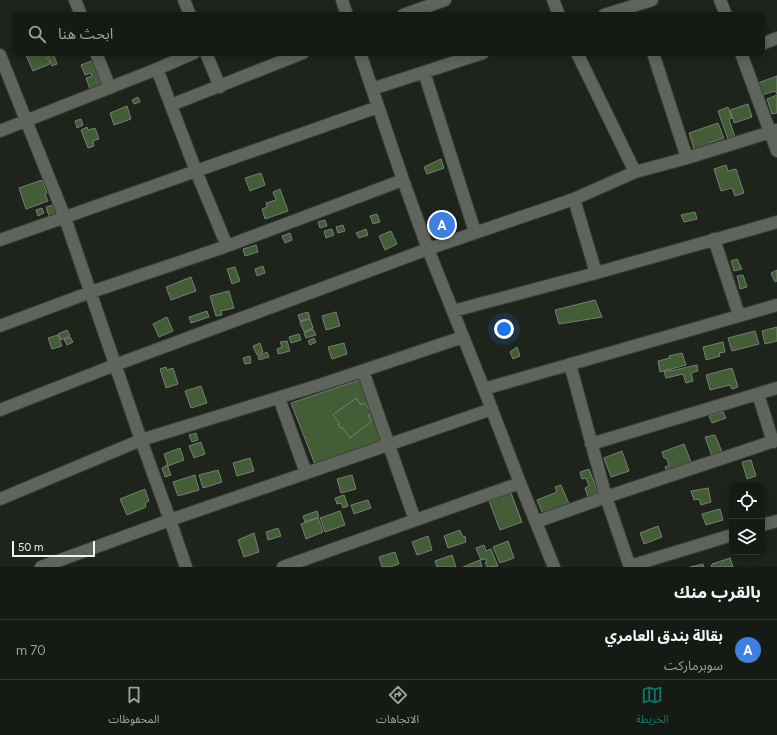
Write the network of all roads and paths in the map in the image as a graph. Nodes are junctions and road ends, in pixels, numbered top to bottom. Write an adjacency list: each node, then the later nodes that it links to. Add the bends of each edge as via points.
1 (75, 0): 9 (street)
2 (184, 0): 10 (street)
3 (342, 0): 11 (street)
4 (445, 0): 12 (street)
5 (553, 0): 13 (street)
6 (652, 0): 8 (street)
7 (720, 0): 15 (street)
8 (638, 6): 14 (street)
9 (80, 12)
10 (189, 12)
11 (346, 12)
12 (411, 12)
13 (558, 12)
14 (615, 12)
15 (725, 12)
16 (777, 38): 17 (street)
17 (765, 43)
18 (0, 55): 35 (street)
19 (97, 56): 31 (street)
20 (187, 56): 28 (street)
21 (207, 56): 30 (street)
22 (296, 56): 30 (street)
23 (361, 56): 32 (street)
24 (475, 56): 29 (street)
25 (578, 56): 41 (street)
26 (654, 56): 39 (street)
27 (743, 56): 37 (street)
28 (157, 69): 31 (street); 33 (street)
29 (424, 72): 32 (street); 46 (street)
30 (220, 87): 33 (street)
31 (110, 88): 35 (street)
32 (372, 89): 34 (street)
33 (171, 105): 40 (street)
34 (378, 108): 40 (street); 42 (street)
35 (27, 120): 36 (street); 44 (street)
36 (0, 131)
37 (774, 131): 38 (street); 39 (street)
38 (777, 151)
39 (687, 158): 41 (street)
40 (196, 171): 44 (street); 49 (street)
41 (635, 172): 43 (street)
42 (403, 180): 49 (street); 50 (street)
43 (574, 199): 46 (street); 51 (street)
44 (65, 218): 48 (street); 52 (street)
45 (777, 222): 47 (street)
46 (475, 232): 50 (street)
47 (714, 239): 51 (street); 55 (street)
48 (0, 240)
49 (227, 246): 52 (street)
50 (428, 249): 54 (street); 59 (street)
51 (596, 273): 54 (street)
52 (91, 292): 56 (street); 59 (street)
53 (777, 305): 55 (street)
54 (453, 311): 57 (street)
55 (739, 315): 58 (street)
56 (0, 326)
57 (463, 337): 60 (street); 62 (street)
58 (570, 364): 62 (street); 70 (street)
59 (115, 365): 66 (street); 67 (street)
60 (363, 371): 64 (street); 69 (street)
61 (777, 388): 63 (street)
62 (484, 389): 65 (street)
63 (758, 394): 68 (street); 70 (street)
64 (279, 398): 67 (street); 71 (street)
65 (492, 409): 69 (street); 72 (street)
66 (0, 410)
67 (141, 440): 74 (street); 75 (street)
68 (775, 441): 73 (street)
69 (390, 444): 71 (street); 76 (street)
70 (591, 444): 73 (street)
71 (306, 473): 75 (street)
72 (520, 483): 76 (street); 78 (street)
73 (606, 497): 78 (street); 85 (street)
74 (0, 499)
75 (170, 520): 82 (street); 83 (street)
76 (416, 520): 84 (street)
77 (777, 521): 79 (street)
78 (536, 522): 81 (street)
79 (765, 524)
80 (729, 536): 85 (street)
81 (551, 566)
82 (41, 567)
83 (186, 567)
84 (283, 567)
85 (630, 567)

